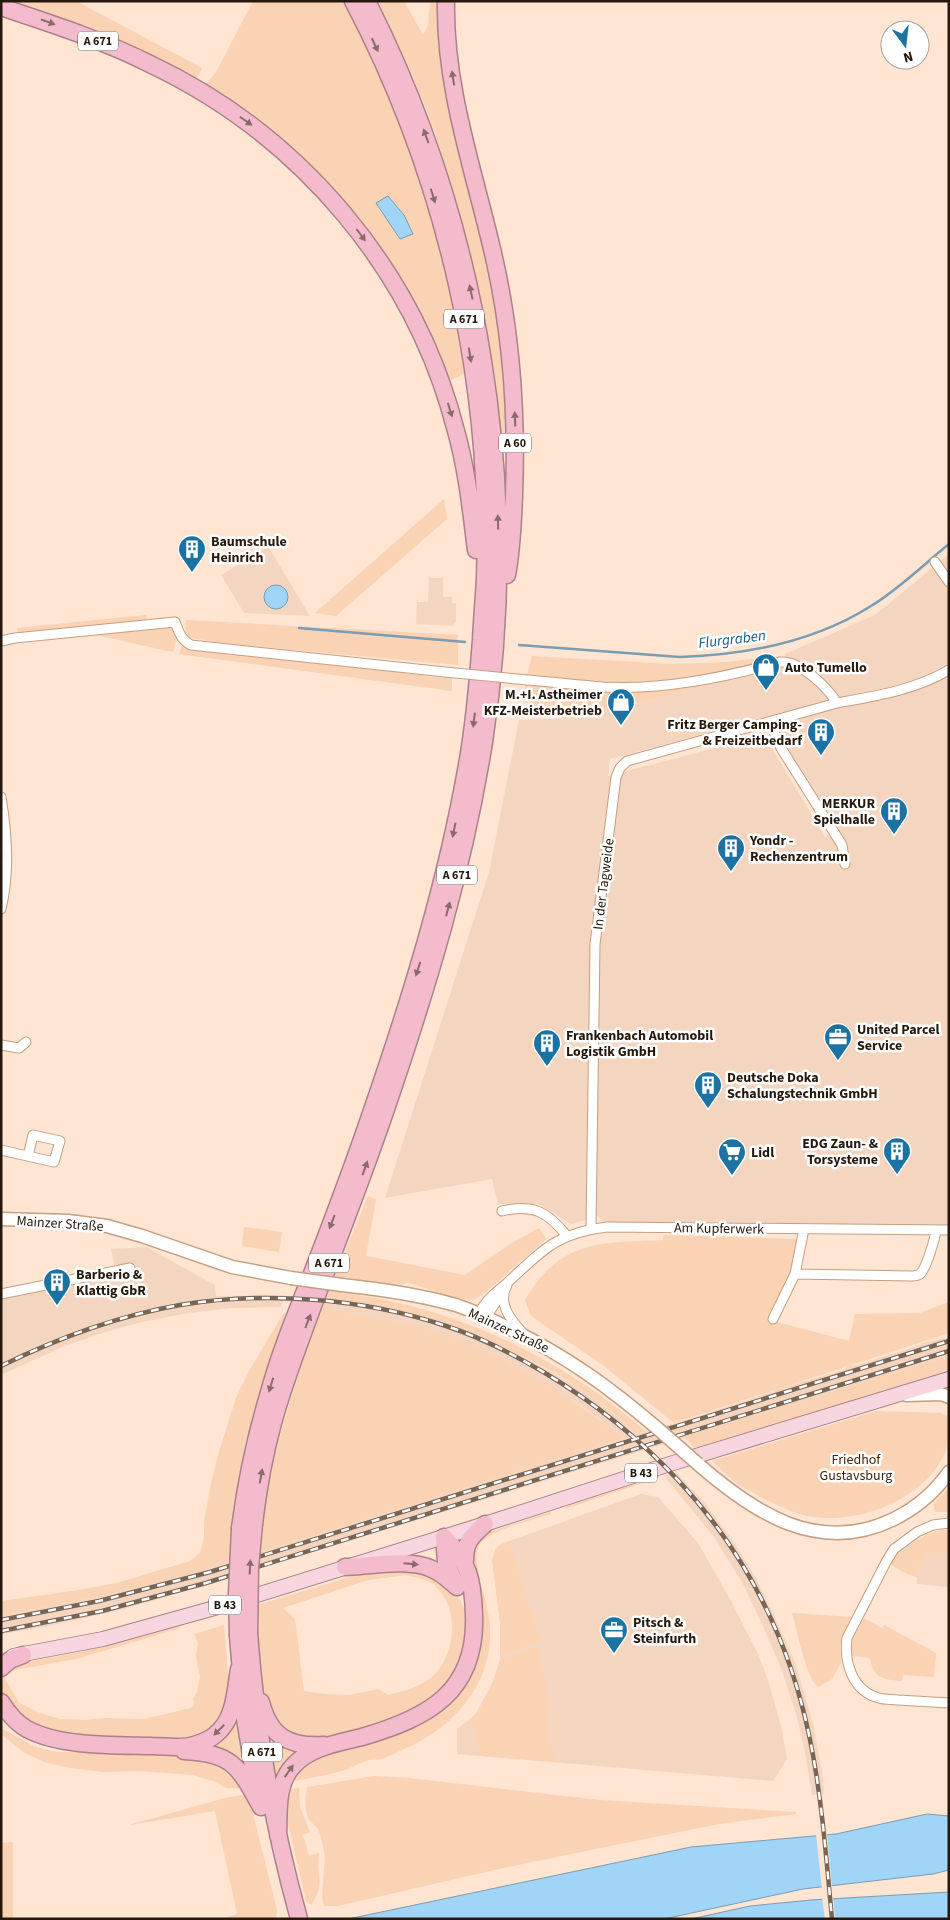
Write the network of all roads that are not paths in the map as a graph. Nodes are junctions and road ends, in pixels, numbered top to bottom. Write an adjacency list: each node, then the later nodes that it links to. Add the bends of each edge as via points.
1 (353, 1): 9 (highway, A 671, one-way to 9, via 385,67 417,147 445,237 465,325 477,401 484,498 485,578)
2 (367, 1): 7 (highway, A 60, one-way to 2, via 499,551 495,461 487,383 474,308 457,234 434,158 404,79)
3 (446, 1): 7 (highway, A 60, one-way to 3, via 512,535 514,396 499,280 456,99)
4 (1, 7): 9 (highway, A 671, one-way to 9, via 118,49 205,94 271,141 330,196 361,234 420,332 444,390 456,431 468,484 477,557)
5 (936, 562): 6 (street)
6 (949, 582)
7 (496, 623): 43 (highway, A 671, one-way to 7, via 280,1398 380,1126 444,924 478,779)
8 (1, 641): 11 (street, bridge, via 175,622 184,642 191,645 604,687 688,682)
9 (480, 654): 43 (highway, A 671, one-way to 43, via 467,765 450,853 429,931 368,1123 274,1376 254,1449)
10 (773, 655): 11 (street)
11 (780, 662): 13 (street, via 789,661 811,675)
12 (949, 670): 13 (street, In der Tagweide, via 906,689)
13 (837, 704): 14 (street, In der Tagweide)
14 (770, 722): 16 (street, via 781,748 842,845); 24 (street, In der Tagweide, via 627,761 616,777 595,944)
15 (1, 797): 17 (street, via 7,861)
16 (846, 864)
17 (1, 908)
18 (26, 1042): 19 (street, via 19,1048)
19 (1, 1045)
20 (1, 1150): 21 (street)
21 (28, 1156)
22 (502, 1211): 28 (street, via 537,1210 551,1218)
23 (1, 1219): 34 (main road, Mainzer Straße, bridge, via 107,1226 232,1267 415,1295)
24 (591, 1229): 25 (street, Am Kupferwerk); 28 (street, Am Kupferwerk)
25 (804, 1229): 26 (street, Am Kupferwerk); 30 (street)
26 (936, 1230): 27 (street, Am Kupferwerk); 30 (street, via 922,1270 917,1275)
27 (949, 1230)
28 (567, 1236): 31 (street, Am Kupferwerk, via 538,1254)
29 (130, 1268): 33 (street)
30 (795, 1274): 35 (street)
31 (508, 1282): 32 (street, Am Kupferwerk); 34 (street, Am Kupferwerk, via 487,1300)
32 (503, 1292): 34 (street, Am Kupferwerk, via 490,1311); 36 (street, via 507,1315)
33 (1, 1294)
34 (479, 1314): 36 (main road, Mainzer Straße)
35 (773, 1319)
36 (525, 1336): 40 (main road, Mainzer Straße, bridge, via 582,1369 657,1428 725,1488 781,1522 808,1530 840,1533 874,1527 905,1514 922,1502)
37 (949, 1379): 38 (main road, B 43)
38 (894, 1396): 39 (main road, via 941,1394); 41 (main road, B 43)
39 (949, 1397)
40 (949, 1472)
41 (485, 1524): 44 (main road, B 43); 45 (highway, via 469,1539)
42 (949, 1524): 54 (street, via 933,1525 917,1532 894,1549 847,1638 845,1651 854,1680 866,1692 878,1698)
43 (247, 1526): 52 (highway, A 671, bridge, via 237,1593)
44 (444, 1537): 45 (highway); 46 (main road, B 43); 47 (highway, via 446,1562)
45 (465, 1561): 48 (highway)
46 (345, 1567): 47 (highway, one-way to 47, via 419,1565 431,1568); 49 (main road, B 43, via 103,1639)
47 (457, 1587): 48 (highway)
48 (474, 1618): 56 (highway, via 475,1634 470,1659 457,1684 446,1696 404,1722)
49 (23, 1654): 50 (main road, B 43); 51 (highway)
50 (1, 1658)
51 (1, 1668)
52 (246, 1668): 53 (highway, one-way to 53, via 227,1722 208,1740 187,1746 99,1744 42,1735 22,1726); 56 (highway, via 275,1732 295,1744); 57 (highway, A 671, via 249,1744); 58 (highway, A 671)
53 (1, 1702)
54 (949, 1703)
55 (1, 1723): 57 (highway, via 26,1740 54,1749 196,1752 222,1758 241,1773)
56 (329, 1745): 58 (highway, one-way to 56, via 280,1793 287,1773 294,1764)
57 (261, 1807): 59 (highway, A 671)
58 (278, 1835): 59 (highway, A 671)
59 (292, 1912)

